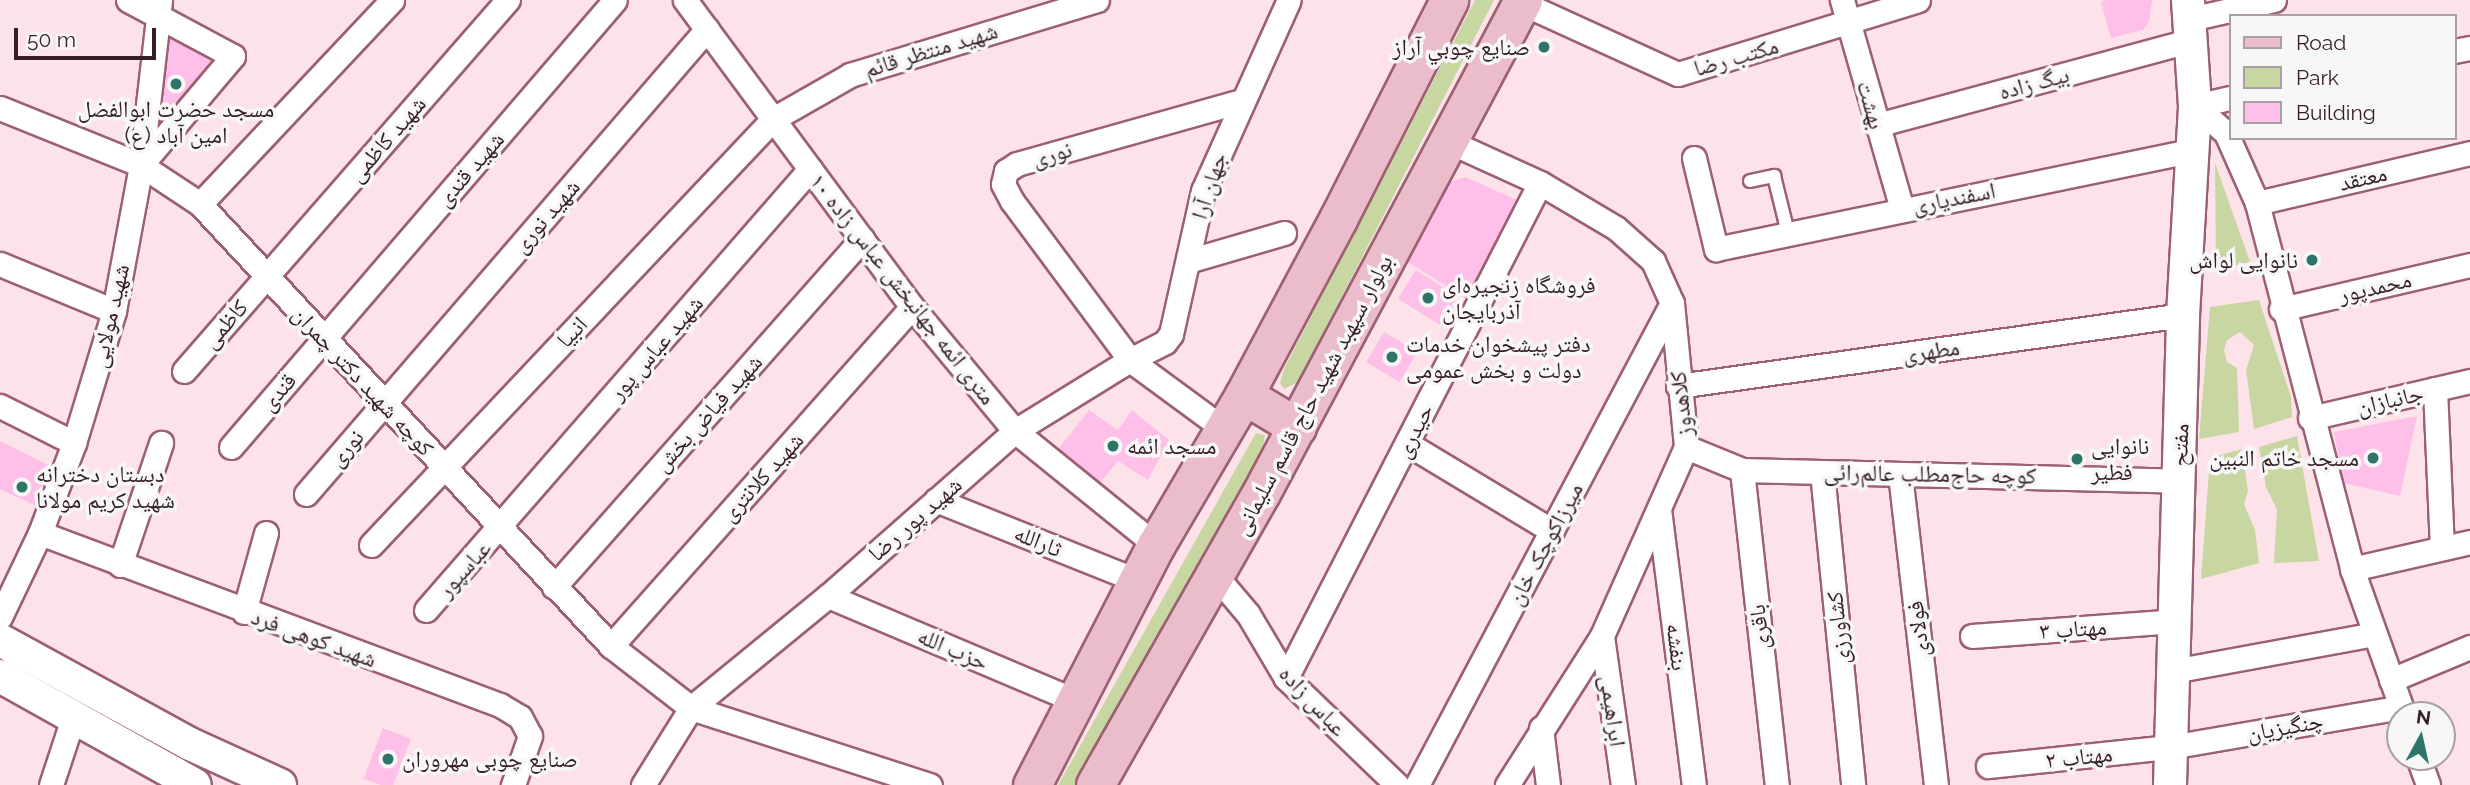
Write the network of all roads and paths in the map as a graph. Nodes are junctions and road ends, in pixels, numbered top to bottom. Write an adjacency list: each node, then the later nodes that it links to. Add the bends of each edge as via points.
1 (128, 0): 13 (street)
2 (392, 0): 33 (street)
3 (508, 0): 42 (street, شهید کاظمی)
4 (615, 0): 48 (street, شهید قندی)
5 (685, 0): 16 (street, ۱۰ متری ائمه جهانبخش عباس زاده)
6 (1097, 0): 21 (street, شهید منتظر قائم, via 850,75)
7 (1289, 0): 18 (street, جهان آرا)
8 (1449, 0): 54 (main road)
9 (1842, 0): 15 (street, بهشت)
10 (1918, 0): 15 (street, مکتب رضا)
11 (2274, 0): 14 (street, بیگ زاده)
12 (1523, 1): 15 (street, مکتب رضا, via 1678,74); 25 (main road, بولوار سپهبد شهید حاج قاسم سلیمانی)
13 (159, 6): 29 (street, شهید مولایی); 29 (street, via 233,56)
14 (2190, 20): 19 (main road, مفتح); 23 (street, بیگ زاده)
15 (1848, 24): 23 (street, بهشت)
16 (707, 30): 21 (street, ۱۰ متری ائمه جهانبخش عباس زاده); 55 (street, شهید نوری)
17 (2228, 98): 19 (street)
18 (1241, 101): 39 (street, جهان آرا, via 1203,191); 49 (street, نوری, via 1017,164 1006,171 1003,184 1012,201)
19 (2195, 106): 22 (street); 26 (main road, مفتح)
20 (0, 108): 29 (street, کوچه شهید دکتر چمران)
21 (773, 119): 30 (street, ۱۰ متری ائمه جهانبخش عباس زاده); 66 (street, انبیا)
22 (2228, 123)
23 (1877, 125): 35 (street, بهشت)
24 (2234, 140): 34 (street)
25 (1450, 142): 32 (street, کلاهدوز); 58 (main road, بولوار سپهبد شهید حاج قاسم سلیمانی)
26 (2193, 150): 35 (street, اسفندیاری); 47 (main road, مفتح)
27 (2470, 153): 34 (street, معتقد)
28 (1694, 158): 37 (street, اسفندیاری, via 1716,249)
29 (141, 165): 33 (street, کوچه شهید دکتر چمران); 46 (street, شهید مولایی)
30 (810, 169): 38 (street, ۱۰ متری ائمه جهانبخش عباس زاده); 74 (street, شهید عباس پور)
31 (1750, 181): 37 (lane, via 1774,176)
32 (1540, 183): 43 (street, کلاهدوز, via 1616,228 1644,252 1653,261); 63 (street, حیدری)
33 (200, 204): 42 (street, کوچه شهید دکتر چمران)
34 (2257, 204): 45 (street)
35 (1902, 209): 37 (street, اسفندیاری)
36 (1284, 233): 39 (street)
37 (1788, 233)
38 (862, 239): 44 (street, ۱۰ متری ائمه جهانبخش عباس زاده); 86 (street, شهید فیاض بخش)
39 (1188, 261): 49 (street, جهان آرا, via 1171,334 1165,342)
40 (0, 264): 46 (street)
41 (2470, 265): 45 (street, محمدپور)
42 (267, 277): 48 (street, کوچه شهید دکتر چمران); 50 (street, کاظمی)
43 (1672, 303): 52 (street, کلاهدوز); 75 (street, میرزاکوچک خان)
44 (912, 307): 60 (street, ۱۰ متری ائمه جهانبخش عباس زاده); 96 (street, شهید کلانتری)
45 (2281, 309): 57 (street)
46 (114, 310): 61 (street, شهید مولایی)
47 (2183, 315): 52 (street, مطهری); 70 (main road, مفتح)
48 (325, 337): 55 (street, کوچه شهید دکتر چمران); 64 (street, قندی)
49 (1130, 360): 59 (street); 60 (street, شهید پور رضا)
50 (184, 371)
51 (2470, 381): 53 (street, جانبازان)
52 (1678, 386): 65 (street, کلاهدوز)
53 (2435, 389): 57 (street, جانبازان); 81 (street)
54 (1244, 395): 58 (main road); 59 (main road)
55 (385, 402): 66 (street, کوچه شهید دکتر چمران); 71 (street, نوری)
56 (0, 406): 61 (street)
57 (2310, 418): 83 (street)
58 (1297, 427): 84 (main road, بولوار سپهبد شهید حاج قاسم سلیمانی)
59 (1224, 429): 80 (main road)
60 (1015, 431): 72 (street, شهید پور رضا); 80 (street, ۱۰ متری ائمه جهانبخش عباس زاده)
61 (74, 443): 76 (street, شهید مولایی)
62 (161, 443): 82 (street)
63 (1408, 444): 75 (street); 100 (street, حیدری)
64 (231, 447)
65 (1686, 447): 67 (street, کوچه حاج‌مطلب عالم‌رائی); 73 (street, کلاهدوز)
66 (443, 468): 74 (street, کوچه شهید دکتر چمران); 79 (street, انبیا)
67 (1742, 470): 68 (street, کوچه حاج‌مطلب عالم‌رائی); 124 (street, باقری)
68 (1822, 472): 69 (street, کوچه حاج‌مطلب عالم‌رائی); 125 (street, کشاورزی)
69 (1900, 474): 70 (street, کوچه حاج‌مطلب عالم‌رائی); 126 (street, فولادی)
70 (2179, 481): 91 (main road, مفتح)
71 (306, 494)
72 (936, 500): 85 (street, ثارالله); 87 (street, شهید پور رضا)
73 (1659, 509): 93 (street, کلاهدوز); 123 (street, بنفشه)
74 (501, 528): 86 (street, کوچه شهید دکتر چمران); 89 (street, عباسپور)
75 (1552, 531): 119 (street, میرزاکوچک خان)
76 (40, 533): 82 (street, شهید کوهی فرد); 88 (street, شهید مولایی)
77 (267, 533): 90 (street)
78 (2470, 542): 81 (street)
79 (371, 545)
80 (1156, 545): 85 (main road)
81 (2442, 548): 83 (street)
82 (120, 565): 90 (street, شهید کوهی فرد)
83 (2352, 569): 92 (street)
84 (1215, 575): 100 (street, عباس زاده, via 1248,614); 117 (main road, بولوار سپهبد شهید حاج قاسم سلیمانی)
85 (1139, 581): 102 (main road)
86 (554, 586): 96 (street, کوچه شهید دکتر چمران)
87 (828, 596): 102 (street, حزب الله); 104 (street, شهید پور رضا)
88 (1, 609)
89 (426, 610)
90 (244, 612): 113 (street, شهید کوهی فرد, via 520,717 530,736)
91 (2174, 621): 94 (street, مهتاب ۳); 98 (main road, مفتح)
92 (2375, 634): 98 (street); 101 (street)
93 (1602, 636): 107 (street, کلاهدوز); 122 (street, ابراهیمی)
94 (1972, 636)
95 (0, 640): 112 (main road, via 190,744)
96 (611, 646): 104 (street, کوچه شهید دکتر چمران)
97 (2470, 647): 101 (street)
98 (2172, 671): 108 (main road, مفتح)
99 (0, 676): 106 (main road)
100 (1286, 678): 118 (street, عباس زاده)
101 (2392, 680): 103 (street)
102 (1077, 701): 116 (main road)
103 (2399, 701)
104 (691, 708): 114 (street, شهید پور رضا); 115 (street, کوچه شهید دکتر چمران)
105 (2386, 713): 108 (street, چنگیزیان)
106 (73, 718): 110 (street); 111 (main road)
107 (1541, 728): 120 (street, کلاهدوز); 121 (street)
108 (2170, 747): 109 (street, مهتاب ۲); 127 (main road, مفتح)
109 (1988, 766)
110 (51, 785)
111 (195, 785)
112 (280, 785)
113 (513, 785)
114 (643, 785)
115 (930, 785)
116 (1032, 785)
117 (1096, 785)
118 (1396, 785)
119 (1417, 785)
120 (1507, 785)
121 (1548, 785)
122 (1623, 785)
123 (1694, 785)
124 (1777, 785)
125 (1853, 785)
126 (1936, 785)
127 (2170, 785)

